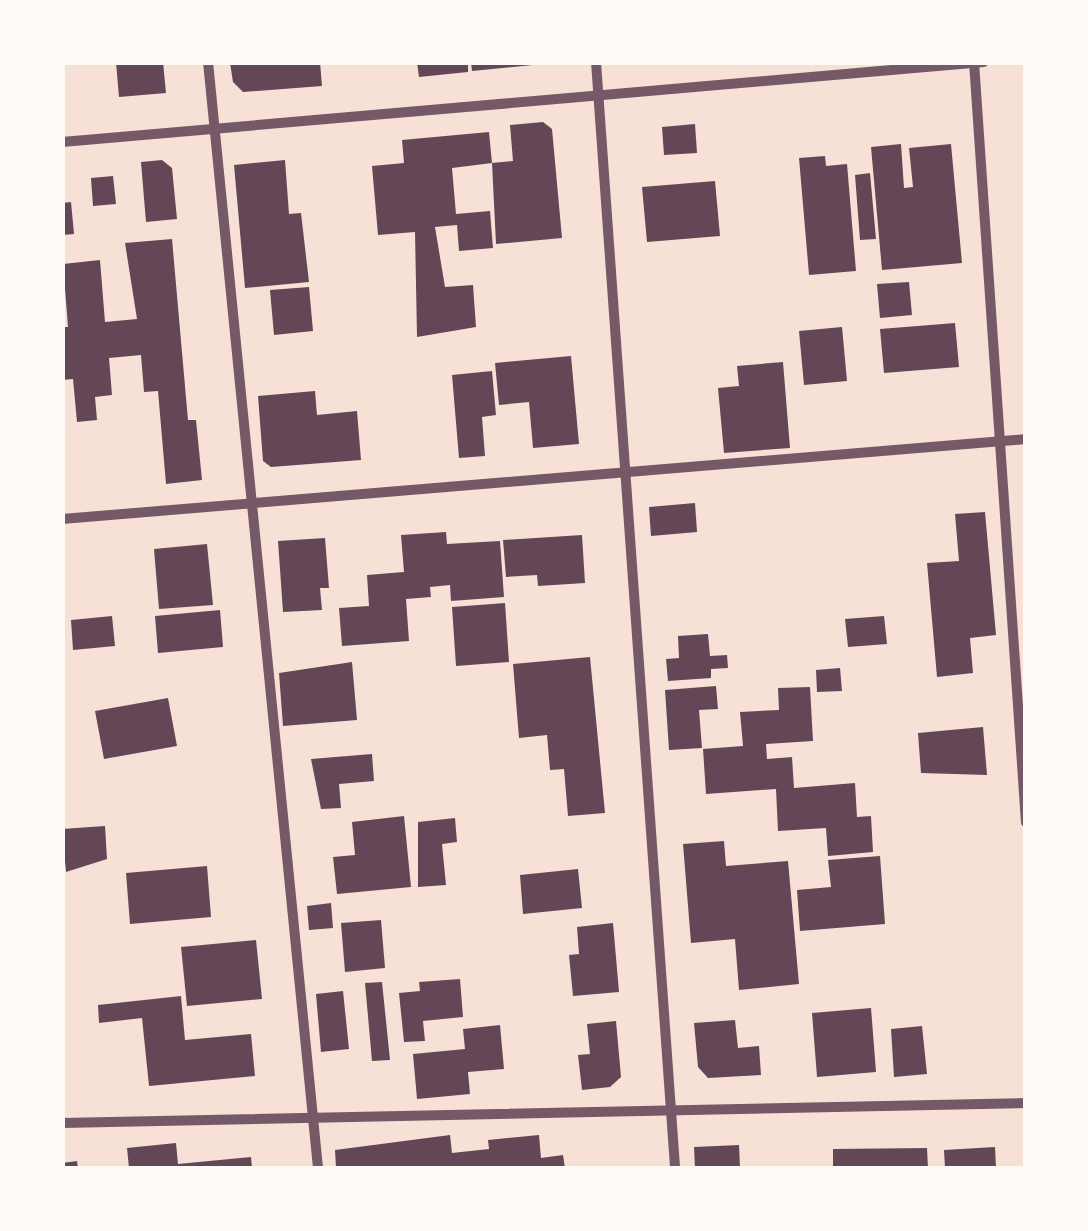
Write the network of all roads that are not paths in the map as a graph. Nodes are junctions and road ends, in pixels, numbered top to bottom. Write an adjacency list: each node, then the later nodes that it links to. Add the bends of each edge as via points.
1 (208, 62): 6 (street)
2 (596, 62): 5 (street)
3 (984, 62): 4 (street)
4 (974, 63): 5 (street); 9 (street)
5 (599, 95): 6 (street); 10 (street)
6 (214, 129): 7 (street); 11 (street)
7 (62, 142)
8 (1026, 439): 9 (street)
9 (1000, 440): 10 (street); 13 (street)
10 (621, 468): 11 (street); 15 (street)
11 (256, 501): 12 (street); 16 (street)
12 (62, 519)
13 (1026, 822)
14 (1026, 1104): 15 (street)
15 (671, 1111): 16 (street); 19 (street)
16 (316, 1115): 17 (street); 18 (street)
17 (62, 1123)
18 (318, 1168)
19 (675, 1168)

